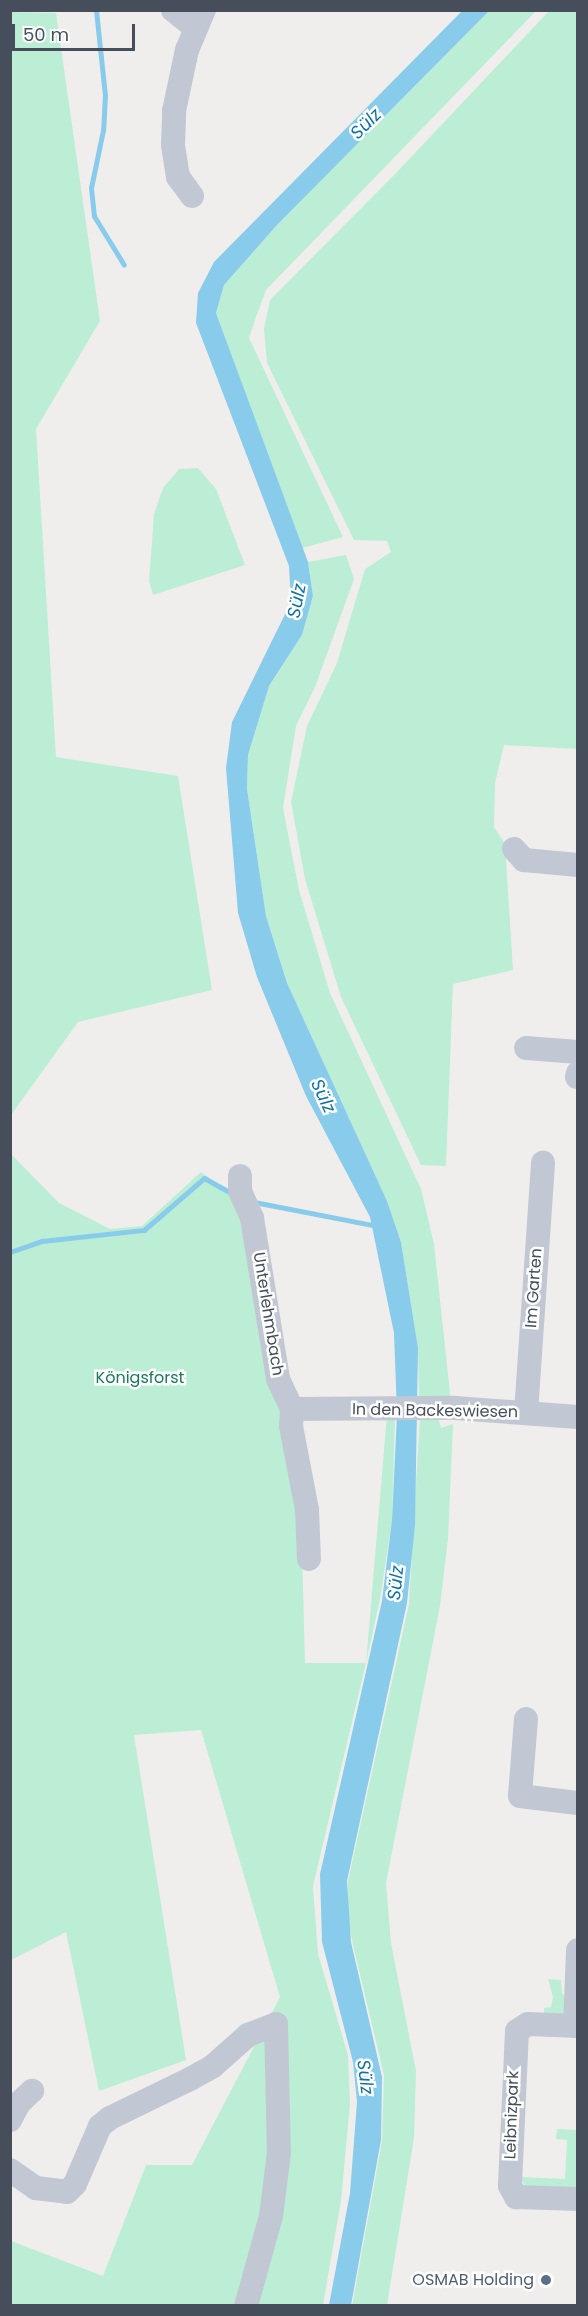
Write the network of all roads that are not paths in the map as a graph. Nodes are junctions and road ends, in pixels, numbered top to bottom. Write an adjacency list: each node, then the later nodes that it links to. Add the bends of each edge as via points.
1 (173, 10): 2 (street)
2 (199, 19): 3 (street, via 179,79 173,129 178,177)
3 (192, 196)
4 (514, 849): 5 (street, via 524,860)
5 (578, 866)
6 (526, 1048): 7 (street)
7 (578, 1053)
8 (543, 1163): 11 (street, Im Garten)
9 (240, 1176): 10 (street, Unterlehmbach, via 240,1191 252,1218 260,1258 278,1379)
10 (292, 1409): 11 (street, In den Backeswiesen, via 451,1408); 13 (street, Unterlehmbach, via 291,1426 307,1510)
11 (526, 1413): 12 (street, In den Backeswiesen)
12 (578, 1417)
13 (309, 1559)
14 (526, 1719): 15 (street, via 520,1796)
15 (578, 1803)
16 (578, 1950): 17 (street, Leibnizpark)
17 (576, 2026): 21 (street, Leibnizpark, via 528,2024 517,2031 510,2186 516,2197)
18 (32, 2091): 19 (street, via 19,2103)
19 (10, 2120)
20 (10, 2169): 22 (street, via 36,2188 67,2192 75,2184 100,2126 213,2066 248,2035 276,2024 279,2153 271,2216)
21 (578, 2199)
22 (246, 2306)

